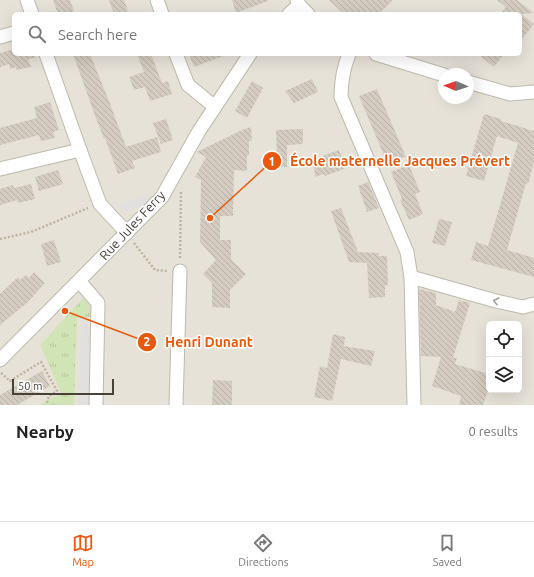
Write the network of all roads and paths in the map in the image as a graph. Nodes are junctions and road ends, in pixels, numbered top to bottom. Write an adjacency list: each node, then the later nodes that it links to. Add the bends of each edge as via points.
1 (27, 0): 4 (street)
2 (157, 0): 5 (street)
3 (301, 6): 6 (street)
4 (31, 12)
5 (161, 12)
6 (292, 12)
7 (12, 34): 8 (street)
8 (0, 37)
9 (47, 56): 18 (street)
10 (177, 56): 17 (street, via 188,85)
11 (249, 56): 17 (street, Rue Jules Ferry)
12 (348, 56): 25 (street, via 343,67 341,97 407,252)
13 (382, 56): 14 (street)
14 (438, 73)
15 (474, 84): 16 (street, via 510,94)
16 (534, 92)
17 (215, 106): 20 (street, Rue Jules Ferry)
18 (80, 150): 19 (street); 21 (street)
19 (0, 169)
20 (173, 176): 22 (street, Rue Jules Ferry, via 162,197); 24 (path, via 181,185)
21 (100, 204): 22 (street); 23 (path, via 31,232)
22 (127, 233): 24 (path, via 155,270); 26 (street, Rue Jules Ferry)
23 (0, 239)
24 (180, 271): 32 (street)
25 (411, 277): 27 (street, one-way to 25, via 523,307 496,302); 33 (street)
26 (79, 281): 28 (street, Rue Jules Ferry); 31 (street, via 98,303)
27 (534, 304)
28 (0, 360)
29 (0, 372): 30 (path, via 10,381 41,362 57,391 49,396)
30 (46, 405)
31 (96, 405)
32 (176, 405)
33 (414, 405)

